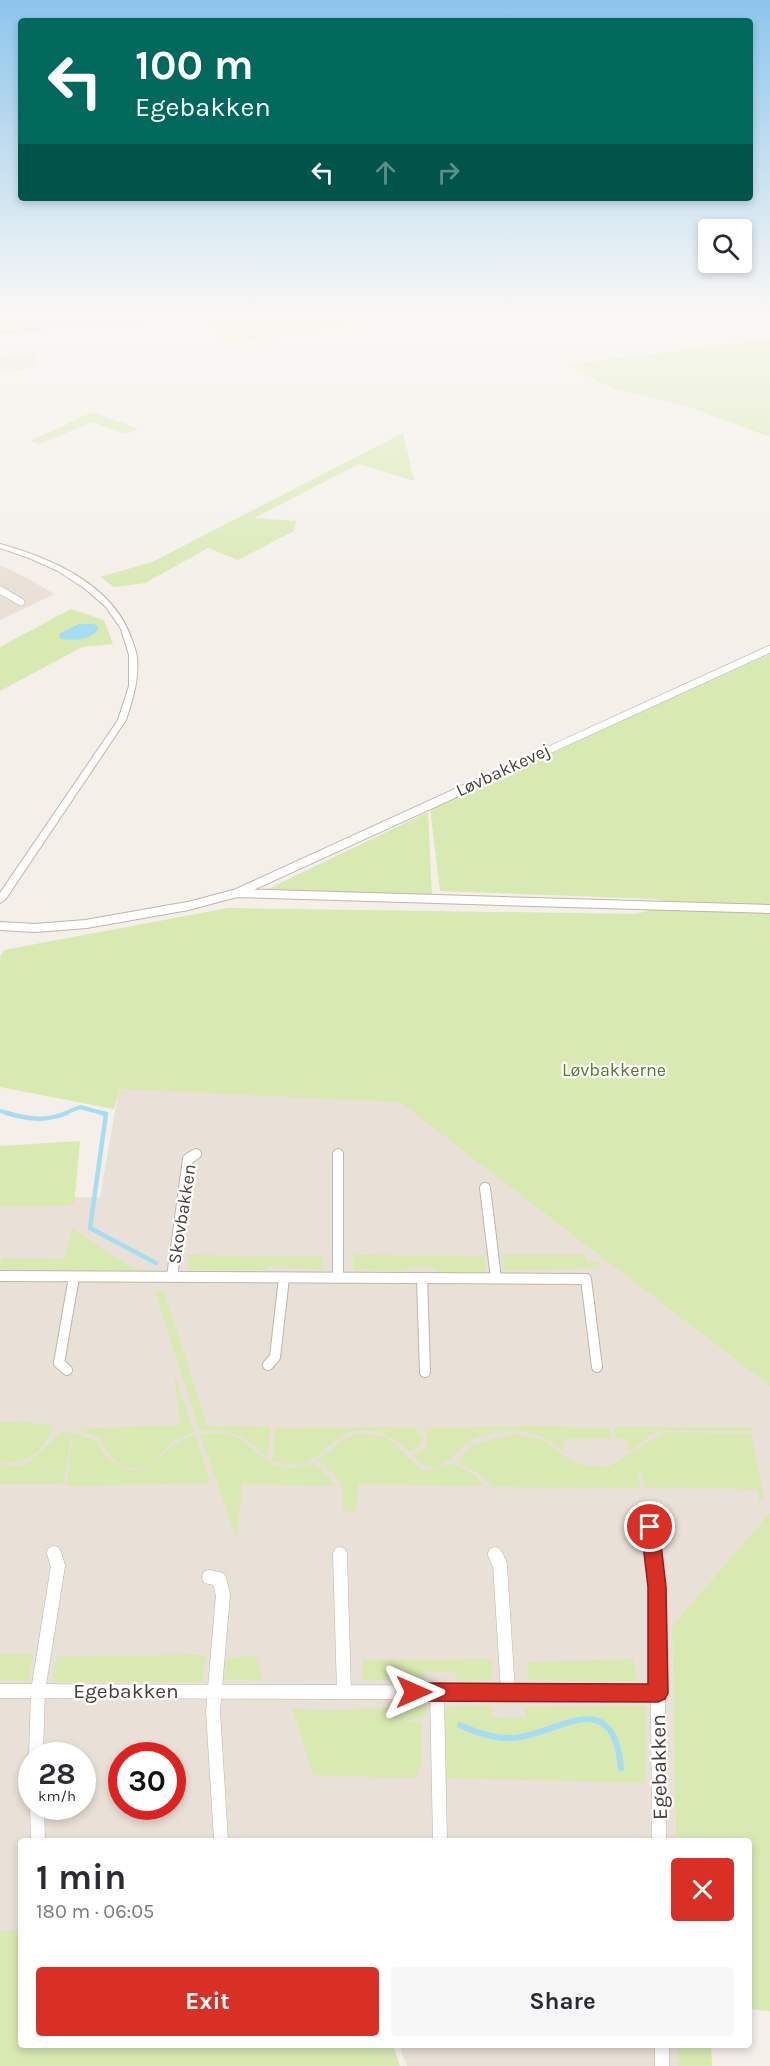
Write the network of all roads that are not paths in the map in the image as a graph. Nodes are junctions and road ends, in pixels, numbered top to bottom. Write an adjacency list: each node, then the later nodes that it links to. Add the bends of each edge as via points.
1 (0, 546): 6 (street, via 65,572 102,597 124,624 132,642 136,676 123,720)
2 (0, 590): 3 (street)
3 (21, 602)
4 (770, 649): 5 (street, Løvbakkevej)
5 (237, 893): 7 (street, Løvbakkevej); 8 (street, Løvbakkevej, via 206,903 68,927)
6 (0, 900)
7 (770, 909)
8 (0, 926)
9 (196, 1154): 14 (street, Skovbakken, via 188,1160)
10 (338, 1154): 16 (street)
11 (485, 1188): 18 (street)
12 (0, 1276): 13 (street, Skovbakken)
13 (74, 1277): 14 (street, Skovbakken); 21 (street, via 59,1363)
14 (172, 1277): 15 (street, Skovbakken)
15 (284, 1278): 16 (street, Skovbakken); 19 (street, via 275,1357)
16 (338, 1278): 17 (street, Skovbakken)
17 (422, 1278): 18 (street, Skovbakken); 22 (street)
18 (495, 1278): 20 (street, Skovbakken, via 586,1279)
19 (268, 1365)
20 (597, 1367)
21 (67, 1370)
22 (425, 1372)
23 (650, 1527): 34 (street, Egebakken, via 657,1587)
24 (54, 1553): 29 (street, via 58,1566)
25 (340, 1554): 31 (street)
26 (495, 1554): 33 (street, via 500,1565)
27 (209, 1577): 30 (street, via 219,1580 224,1595)
28 (0, 1691): 29 (street, Egebakken)
29 (38, 1691): 30 (street, Egebakken); 35 (street)
30 (214, 1691): 31 (street, Egebakken); 38 (street)
31 (344, 1692): 32 (street, Egebakken)
32 (437, 1692): 33 (street, Egebakken); 39 (street)
33 (508, 1692): 34 (street, Egebakken)
34 (658, 1693): 40 (street, Egebakken)
35 (36, 1742)
36 (38, 1820): 37 (street)
37 (38, 1838)
38 (221, 1838)
39 (440, 1838)
40 (660, 1838)
41 (662, 2048): 42 (street)
42 (662, 2066)

